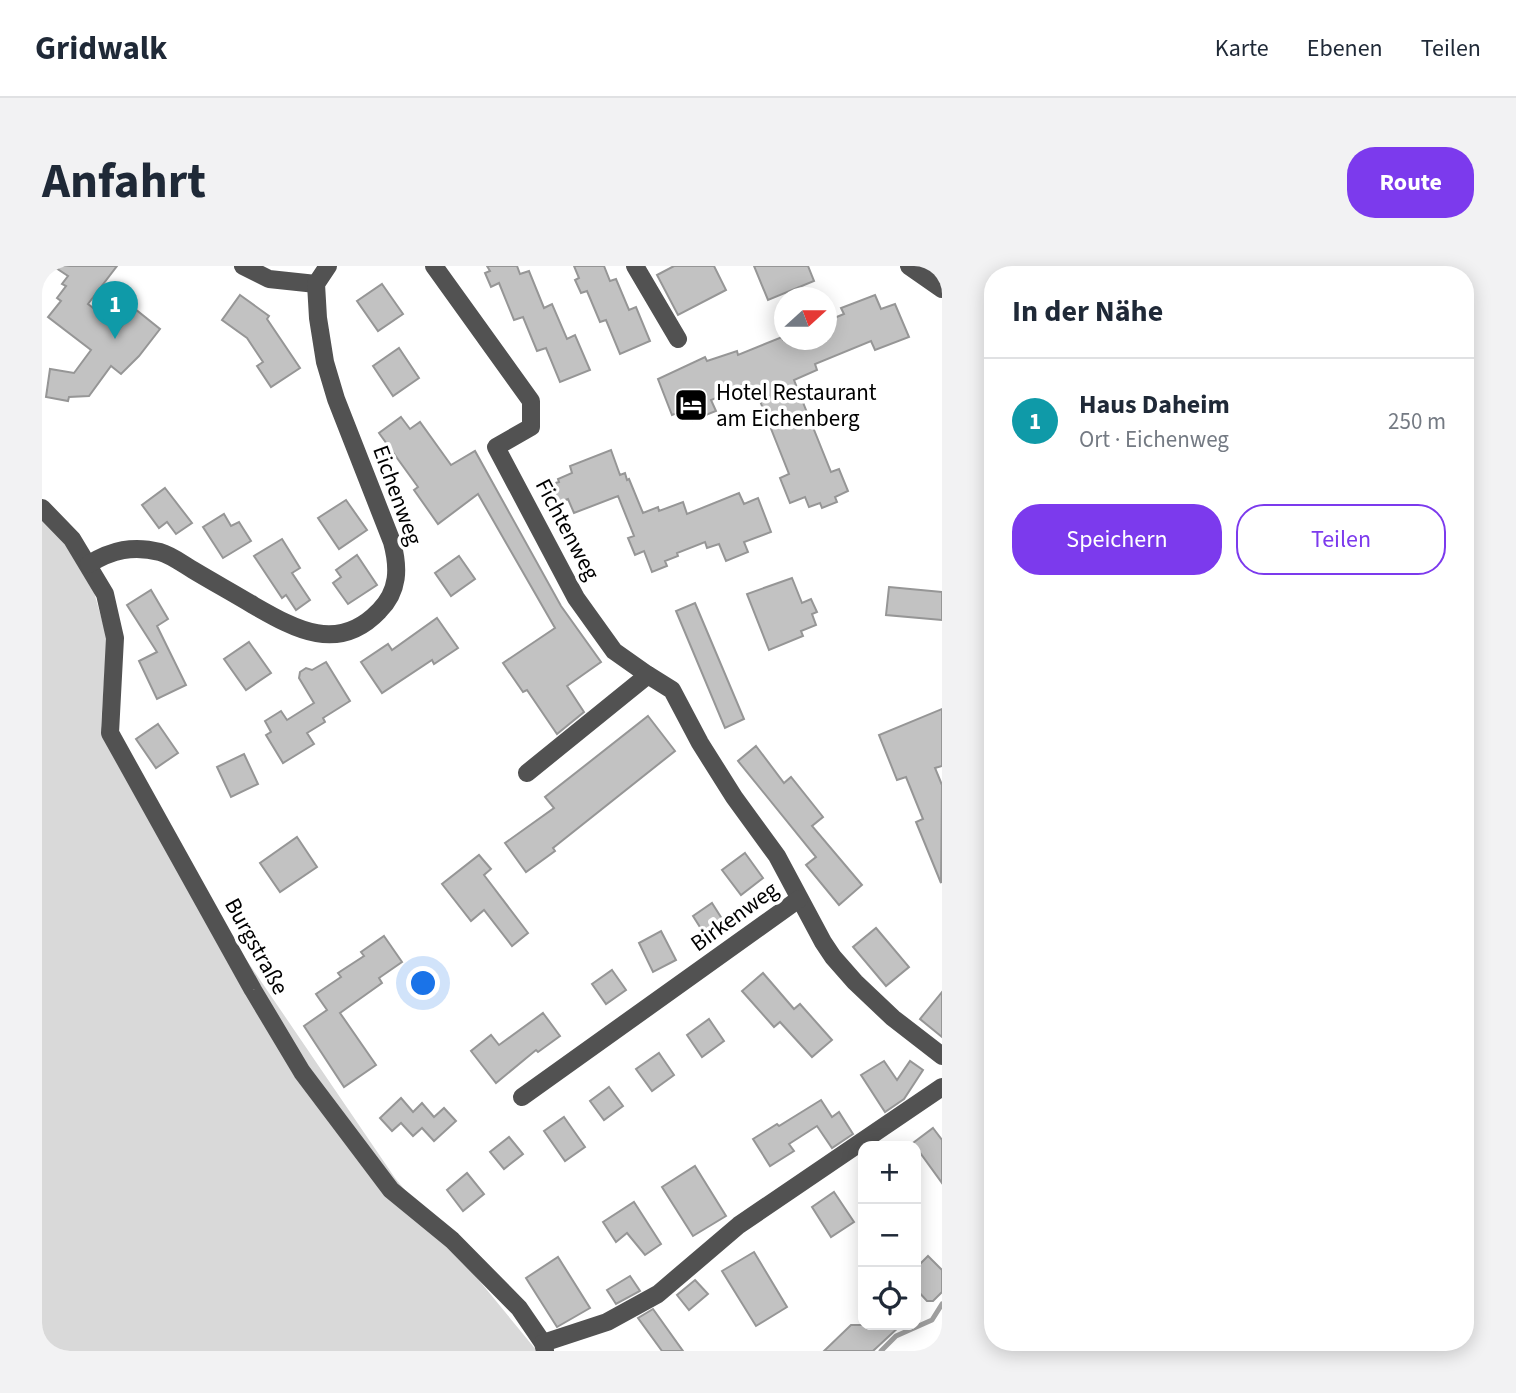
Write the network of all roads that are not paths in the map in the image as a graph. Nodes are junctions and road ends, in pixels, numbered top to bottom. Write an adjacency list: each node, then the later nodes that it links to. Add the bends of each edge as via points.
1 (243, 266): 6 (street, via 269,279)
2 (328, 266): 6 (street)
3 (434, 266): 11 (street, Fichtenweg, via 531,401 531,427 496,447 576,598 614,651)
4 (635, 266): 8 (street)
5 (909, 266): 7 (street)
6 (316, 284): 10 (street, Eichenweg, via 324,362 398,564 387,603 372,619 351,630 329,635 306,632 163,553 124,549)
7 (942, 289)
8 (678, 339)
9 (42, 508): 10 (street, Burgstraße)
10 (89, 564): 17 (street, Burgstraße, via 105,594 115,638 110,733 253,990 302,1072 391,1190 461,1249 519,1308)
11 (648, 675): 12 (street); 13 (street, Fichtenweg, via 672,690 700,743 777,856)
12 (527, 773)
13 (799, 899): 14 (street, Birkenweg, via 823,942 855,982); 16 (street, Birkenweg)
14 (942, 1056)
15 (942, 1087): 17 (street, via 739,1225 658,1294)
16 (522, 1097)
17 (544, 1347)

